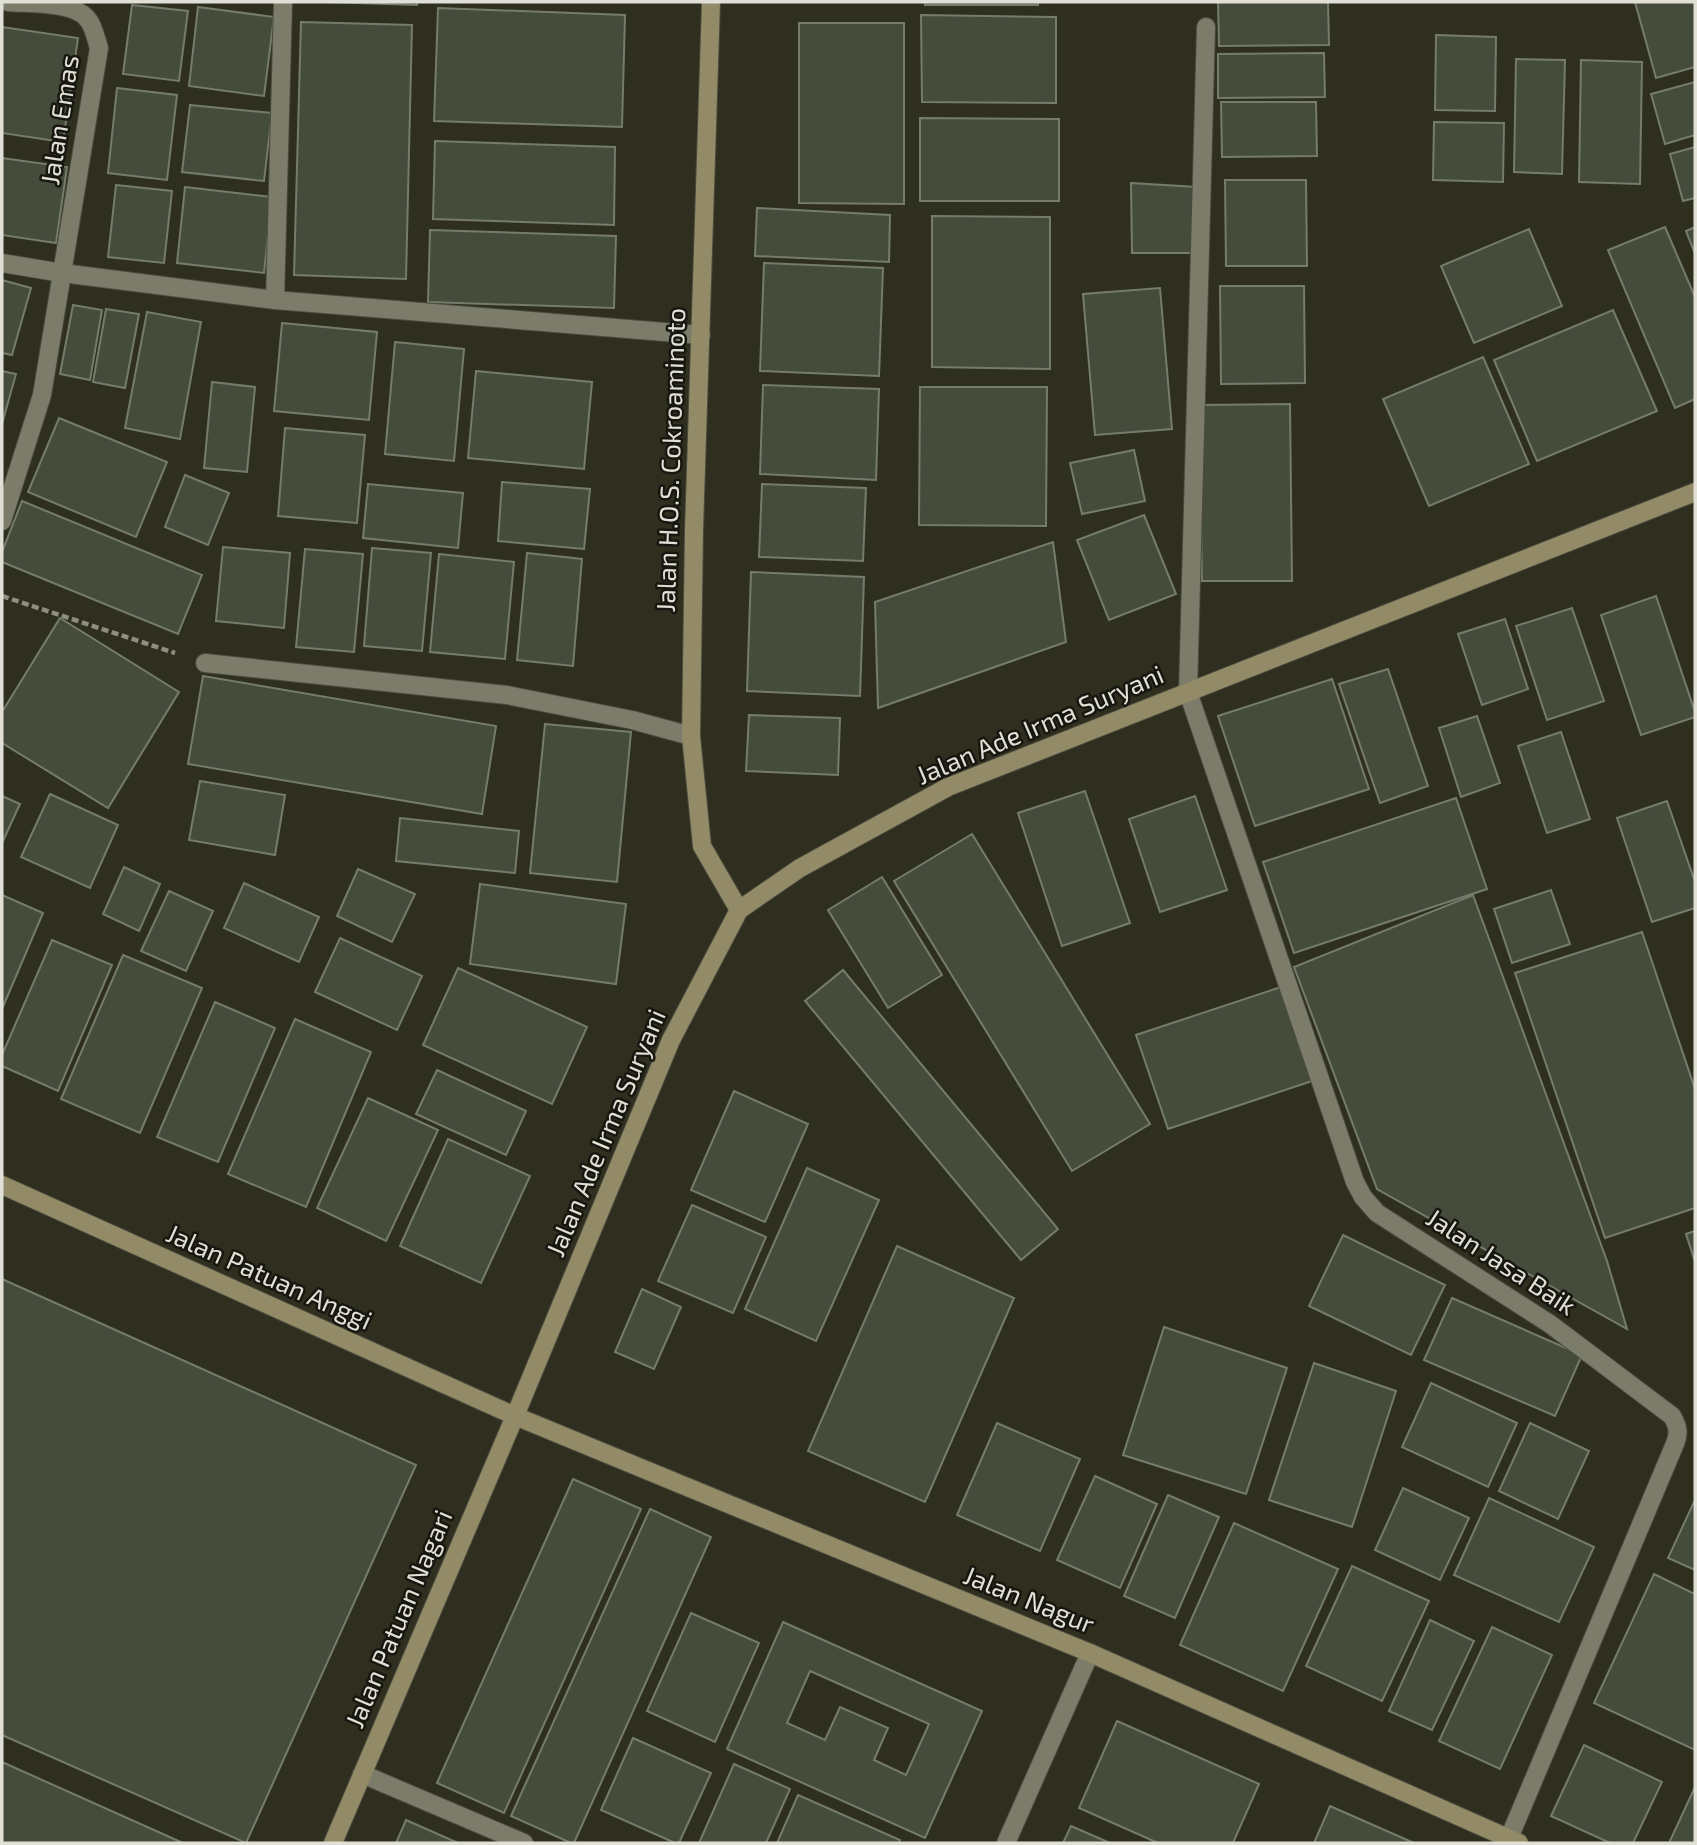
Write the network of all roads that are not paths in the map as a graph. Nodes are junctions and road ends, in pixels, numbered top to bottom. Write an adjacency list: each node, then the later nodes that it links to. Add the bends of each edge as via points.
1 (8, 2): 6 (street, Jalan Emas, via 78,10 88,19 99,48)
2 (283, 2): 7 (street)
3 (711, 2): 8 (street, Jalan H.O.S. Cokroaminoto)
4 (1206, 27): 12 (street)
5 (2, 263): 6 (street)
6 (62, 273): 7 (street); 10 (street, via 42,395)
7 (275, 300): 8 (street)
8 (701, 335): 13 (street, Jalan H.O.S. Cokroaminoto)
9 (1695, 492): 12 (street, Jalan Ade Irma Suryani)
10 (2, 521)
11 (205, 663): 13 (street, via 507,695)
12 (1188, 692): 14 (street, Jalan Ade Irma Suryani, via 948,787 800,868); 19 (street, Jalan Jasa Baik, via 1363,1198 1377,1213 1562,1332 1672,1416 1678,1426 1674,1446)
13 (691, 736): 14 (street, Jalan H.O.S. Cokroaminoto, via 702,845)
14 (739, 910): 16 (street, Jalan Ade Irma Suryani, via 671,1040)
15 (2, 1185): 16 (street, Jalan Patuan Anggi)
16 (515, 1416): 17 (street, Jalan Nagur); 18 (street, Jalan Patuan Nagari)
17 (1090, 1653): 19 (street, Jalan Nagur); 22 (street)
18 (362, 1774): 20 (street, Jalan Patuan Nagari); 21 (street)
19 (1511, 1842)
20 (332, 1843)
21 (524, 1843)
22 (1006, 1843)

